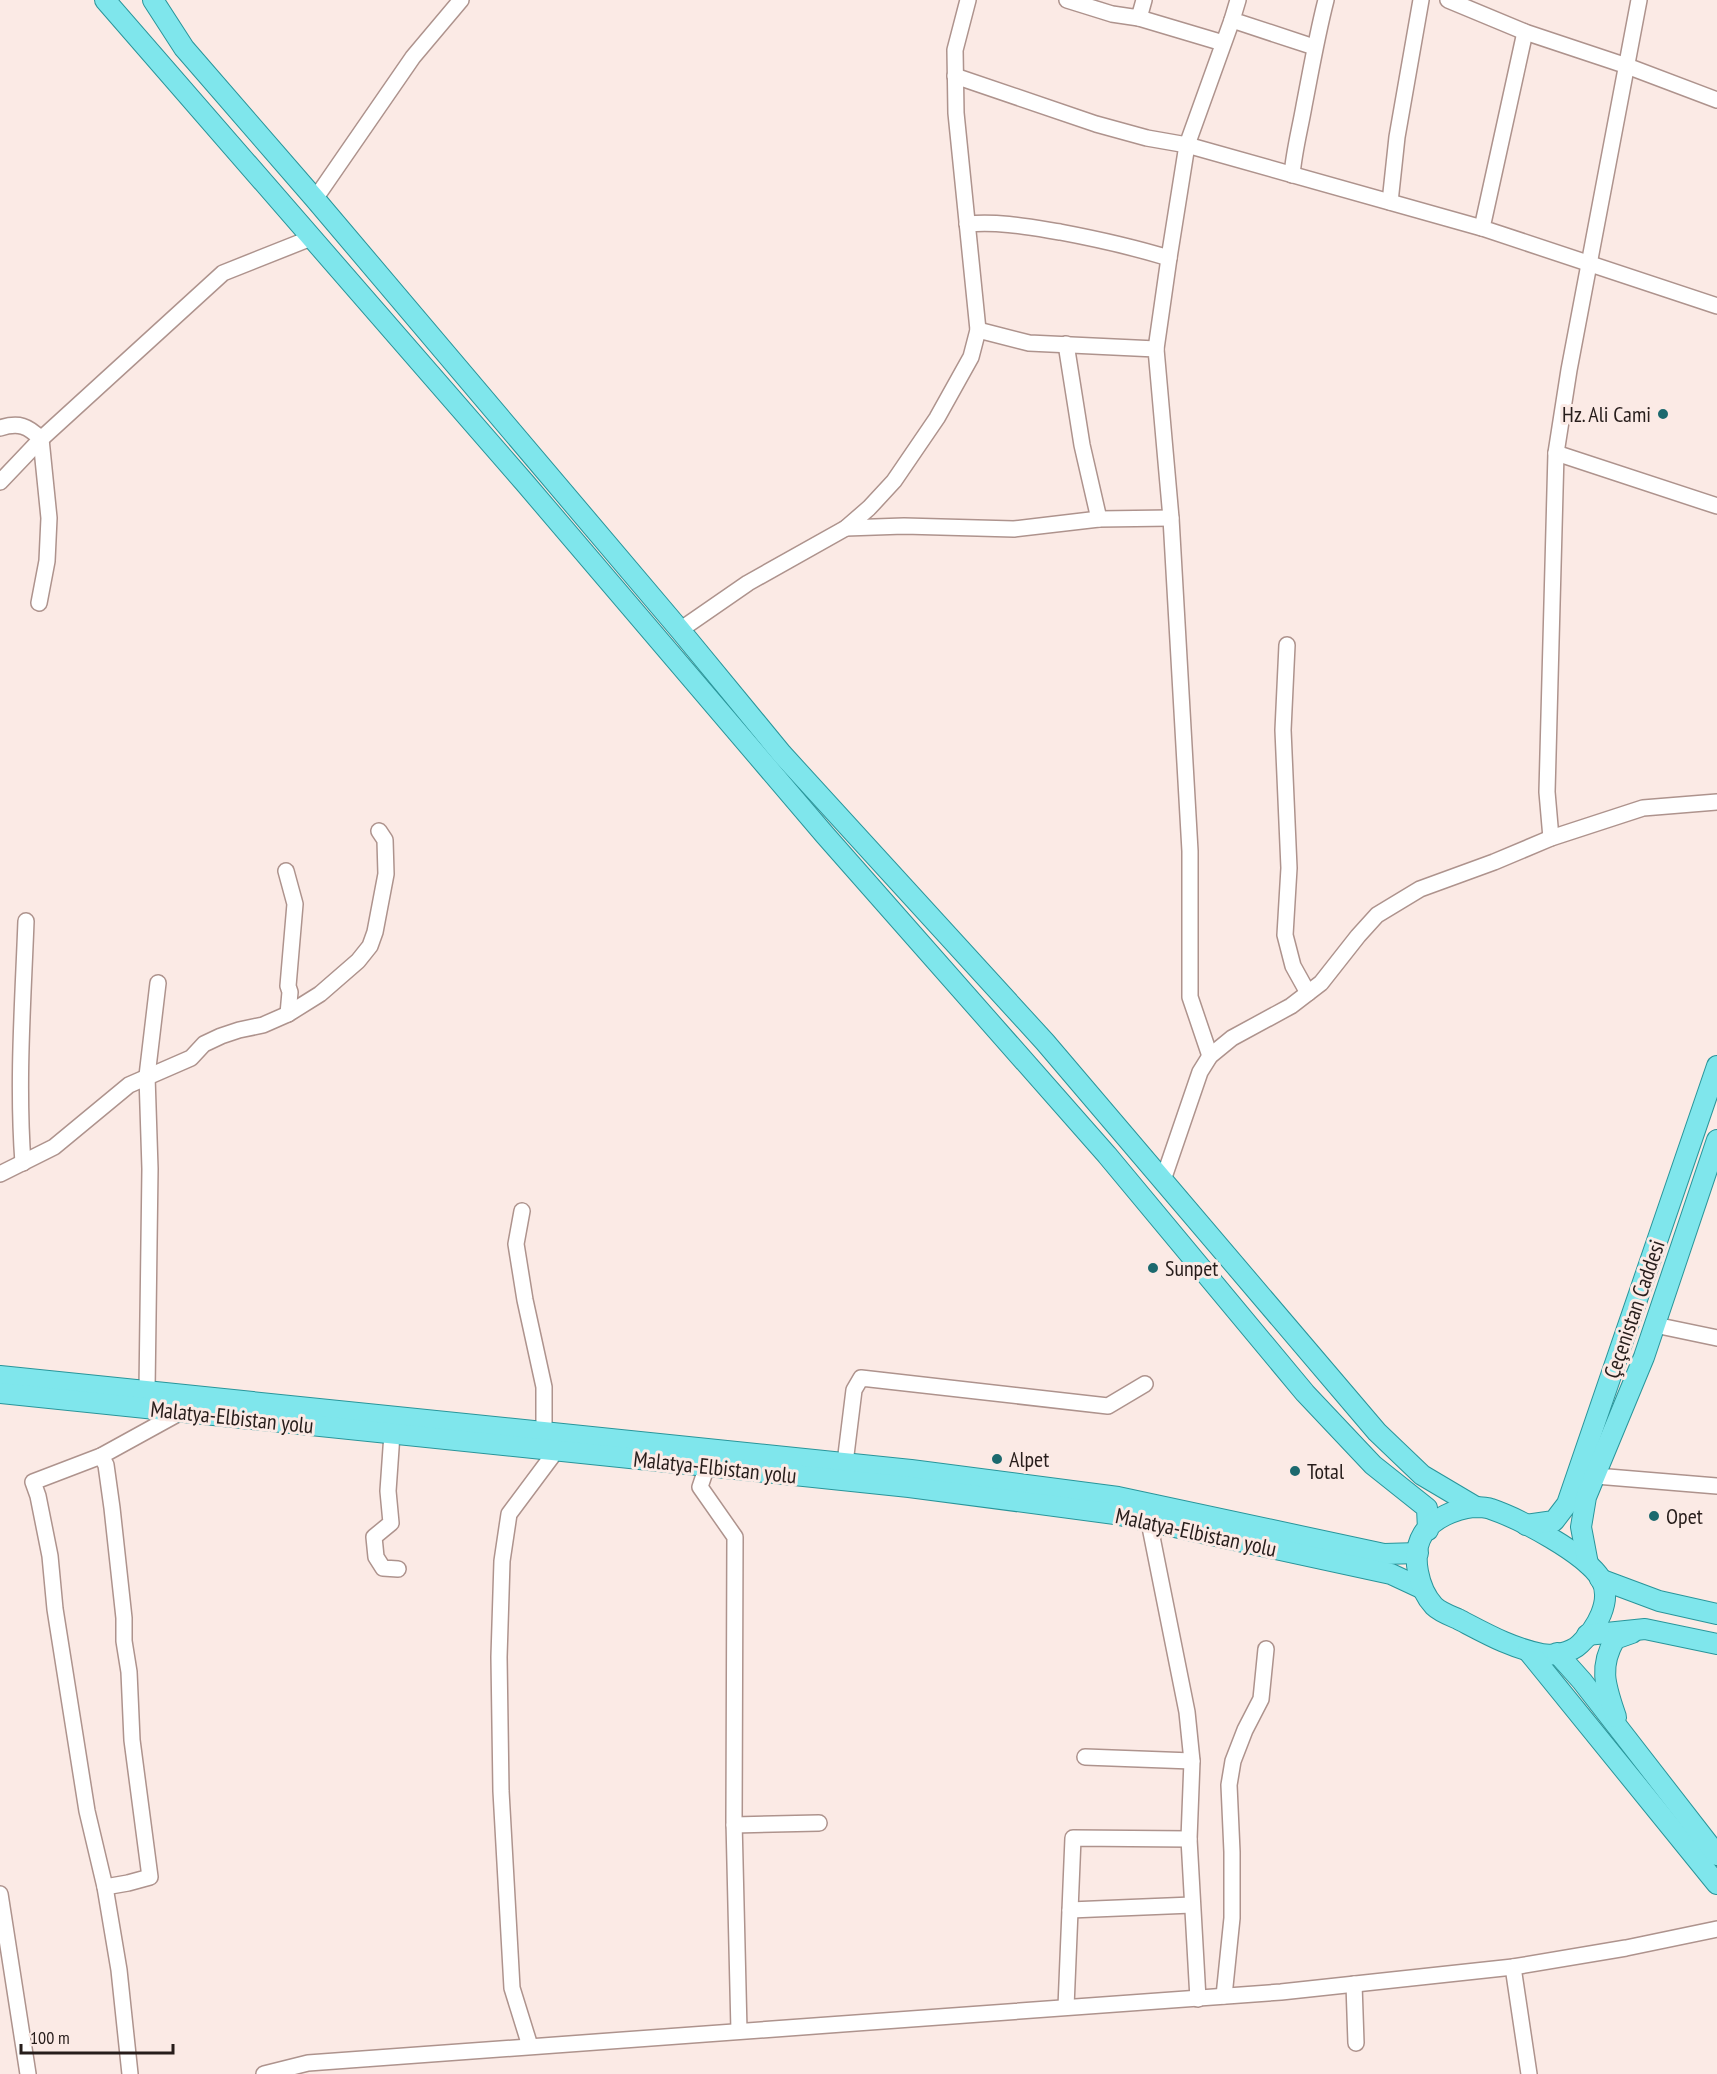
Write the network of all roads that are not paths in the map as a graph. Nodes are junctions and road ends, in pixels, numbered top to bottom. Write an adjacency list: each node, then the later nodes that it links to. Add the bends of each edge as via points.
1 (105, 0): 26 (main road)
2 (153, 0): 22 (main road, via 184,48)
3 (461, 0): 22 (street, via 413,57)
4 (968, 0): 18 (street, via 955,50)
5 (1067, 0): 12 (street)
6 (1144, 0): 12 (street)
7 (1238, 0): 13 (street)
8 (1326, 0): 16 (street)
9 (1421, 0): 23 (street)
10 (1448, 0): 14 (street)
11 (1639, 0): 17 (street)
12 (1139, 18): 15 (street)
13 (1232, 20): 15 (street); 16 (street)
14 (1525, 32): 17 (street); 25 (street)
15 (1223, 43): 20 (street)
16 (1314, 47): 21 (street)
17 (1627, 66): 19 (street); 28 (street)
18 (955, 76): 20 (street, via 1096,124); 24 (street)
19 (1717, 100)
20 (1187, 145): 21 (street); 27 (street)
21 (1292, 175): 23 (street)
22 (315, 199): 42 (main road)
23 (1390, 202): 25 (street)
24 (968, 224): 27 (street, via 1019,225 1121,243); 30 (street)
25 (1482, 228): 28 (street)
26 (311, 238): 34 (street, via 222,273); 78 (main road, via 825,836 1107,1155 1305,1393 1373,1465 1427,1508)
27 (1169, 258): 32 (street)
28 (1590, 264): 29 (street); 35 (street)
29 (1717, 306)
30 (978, 330): 31 (street, via 1029,343); 40 (street, via 971,357 937,418 894,481)
31 (1066, 344): 32 (street); 39 (street)
32 (1155, 349): 38 (street)
33 (0, 428): 34 (street, via 11,424 29,428)
34 (41, 439): 36 (street); 41 (street, via 50,518)
35 (1556, 453): 37 (street); 46 (street, via 1547,792)
36 (0, 482)
37 (1717, 506)
38 (1171, 518): 39 (street); 52 (street, via 1190,851 1190,997)
39 (1099, 519): 40 (street, via 1014,529)
40 (846, 528): 42 (street, via 748,583)
41 (39, 603)
42 (680, 630): 58 (main road, via 782,754 1045,1042)
43 (1287, 645): 50 (street, via 1283,730 1289,868 1285,935 1293,966)
44 (1717, 802): 46 (street, via 1643,808)
45 (379, 831): 51 (street, via 385,840 386,874 370,945 358,961 320,994)
46 (1551, 838): 50 (street, via 1420,889 1377,915 1321,983)
47 (286, 871): 51 (street, via 295,904)
48 (26, 921): 56 (street, via 19,1062)
49 (158, 983): 54 (street)
50 (1308, 993): 52 (street, via 1232,1038)
51 (288, 1014): 54 (street, via 221,1036 204,1044 191,1058)
52 (1210, 1056): 58 (street, via 1200,1072)
53 (1717, 1066): 77 (main road, Çeçenistan Caddesi, via 1567,1504 1554,1521)
54 (147, 1076): 56 (street, via 129,1084 54,1147); 64 (street)
55 (1717, 1140): 60 (main road, Çeçenistan Caddesi)
56 (23, 1163): 57 (street)
57 (0, 1174)
58 (1163, 1180): 75 (main road, via 1377,1432 1422,1475)
59 (522, 1211): 67 (street, via 516,1244 544,1387)
60 (1655, 1325): 61 (street); 73 (main road, Çeçenistan Caddesi)
61 (1717, 1338)
62 (0, 1376): 64 (main road, Malatya-Elbistan yolu)
63 (1145, 1384): 71 (street, via 1108,1406 861,1378 854,1390)
64 (147, 1390): 67 (main road, Malatya-Elbistan yolu)
65 (0, 1393): 66 (main road, Malatya-Elbistan yolu)
66 (181, 1412): 68 (main road, Malatya-Elbistan yolu); 70 (street)
67 (544, 1432): 71 (main road, Malatya-Elbistan yolu)
68 (392, 1434): 69 (main road, Malatya-Elbistan yolu); 80 (street, via 388,1491 391,1523 374,1537 376,1557 383,1568)
69 (556, 1451): 72 (main road, Malatya-Elbistan yolu); 110 (street, via 509,1514 502,1561 501,1791 512,1988)
70 (101, 1456): 98 (street, via 106,1465 112,1508 132,1740 150,1877); 98 (street, via 33,1482 50,1556 87,1811)
71 (845, 1463): 79 (main road, Malatya-Elbistan yolu, via 1118,1497 1384,1554)
72 (707, 1466): 76 (main road, Malatya-Elbistan yolu, via 920,1489); 94 (street, via 700,1487 735,1537)
73 (1596, 1476): 74 (street); 81 (main road, Çeçenistan Caddesi, via 1586,1497 1581,1527)
74 (1717, 1486)
75 (1476, 1507): 77 (main road, via 1489,1508); 78 (main road, via 1456,1509)
76 (1149, 1521): 82 (main road, Malatya-Elbistan yolu, via 1391,1574); 92 (street, via 1185,1702)
77 (1526, 1525): 81 (main road, via 1556,1540)
78 (1428, 1530): 79 (main road)
79 (1418, 1552): 82 (main road)
80 (398, 1569)
81 (1594, 1572): 83 (main road, via 1659,1601); 85 (main road, via 1605,1592 1597,1623)
82 (1421, 1588): 88 (main road, via 1435,1608)
83 (1717, 1614)
84 (1645, 1629): 85 (main road); 86 (main road); 90 (main road, via 1615,1639 1607,1653 1604,1682)
85 (1587, 1635): 89 (main road, via 1579,1645)
86 (1717, 1644)
87 (1266, 1649): 105 (street, via 1262,1700 1245,1730 1229,1785 1232,1918)
88 (1528, 1651): 89 (main road); 97 (main road)
89 (1557, 1653): 90 (main road)
90 (1621, 1731): 96 (main road)
91 (1085, 1757): 92 (street)
92 (1192, 1761): 95 (street)
93 (819, 1823): 94 (street)
94 (734, 1825): 108 (street)
95 (1189, 1839): 100 (street); 101 (street, via 1073,1838)
96 (1717, 1855)
97 (1717, 1884)
98 (105, 1887): 112 (street)
99 (0, 1894): 111 (street)
100 (1192, 1905): 101 (street); 106 (street)
101 (1070, 1910): 107 (street)
102 (1717, 1929): 103 (street)
103 (1513, 1967): 104 (street); 114 (street)
104 (1354, 1984): 105 (street); 109 (street)
105 (1224, 1996): 106 (street)
106 (1198, 1998): 107 (street)
107 (1066, 2007): 108 (street)
108 (739, 2031): 110 (street)
109 (1356, 2043)
110 (530, 2046): 113 (street, via 308,2063)
111 (28, 2074)
112 (130, 2074)
113 (264, 2074)
114 (1529, 2074)

